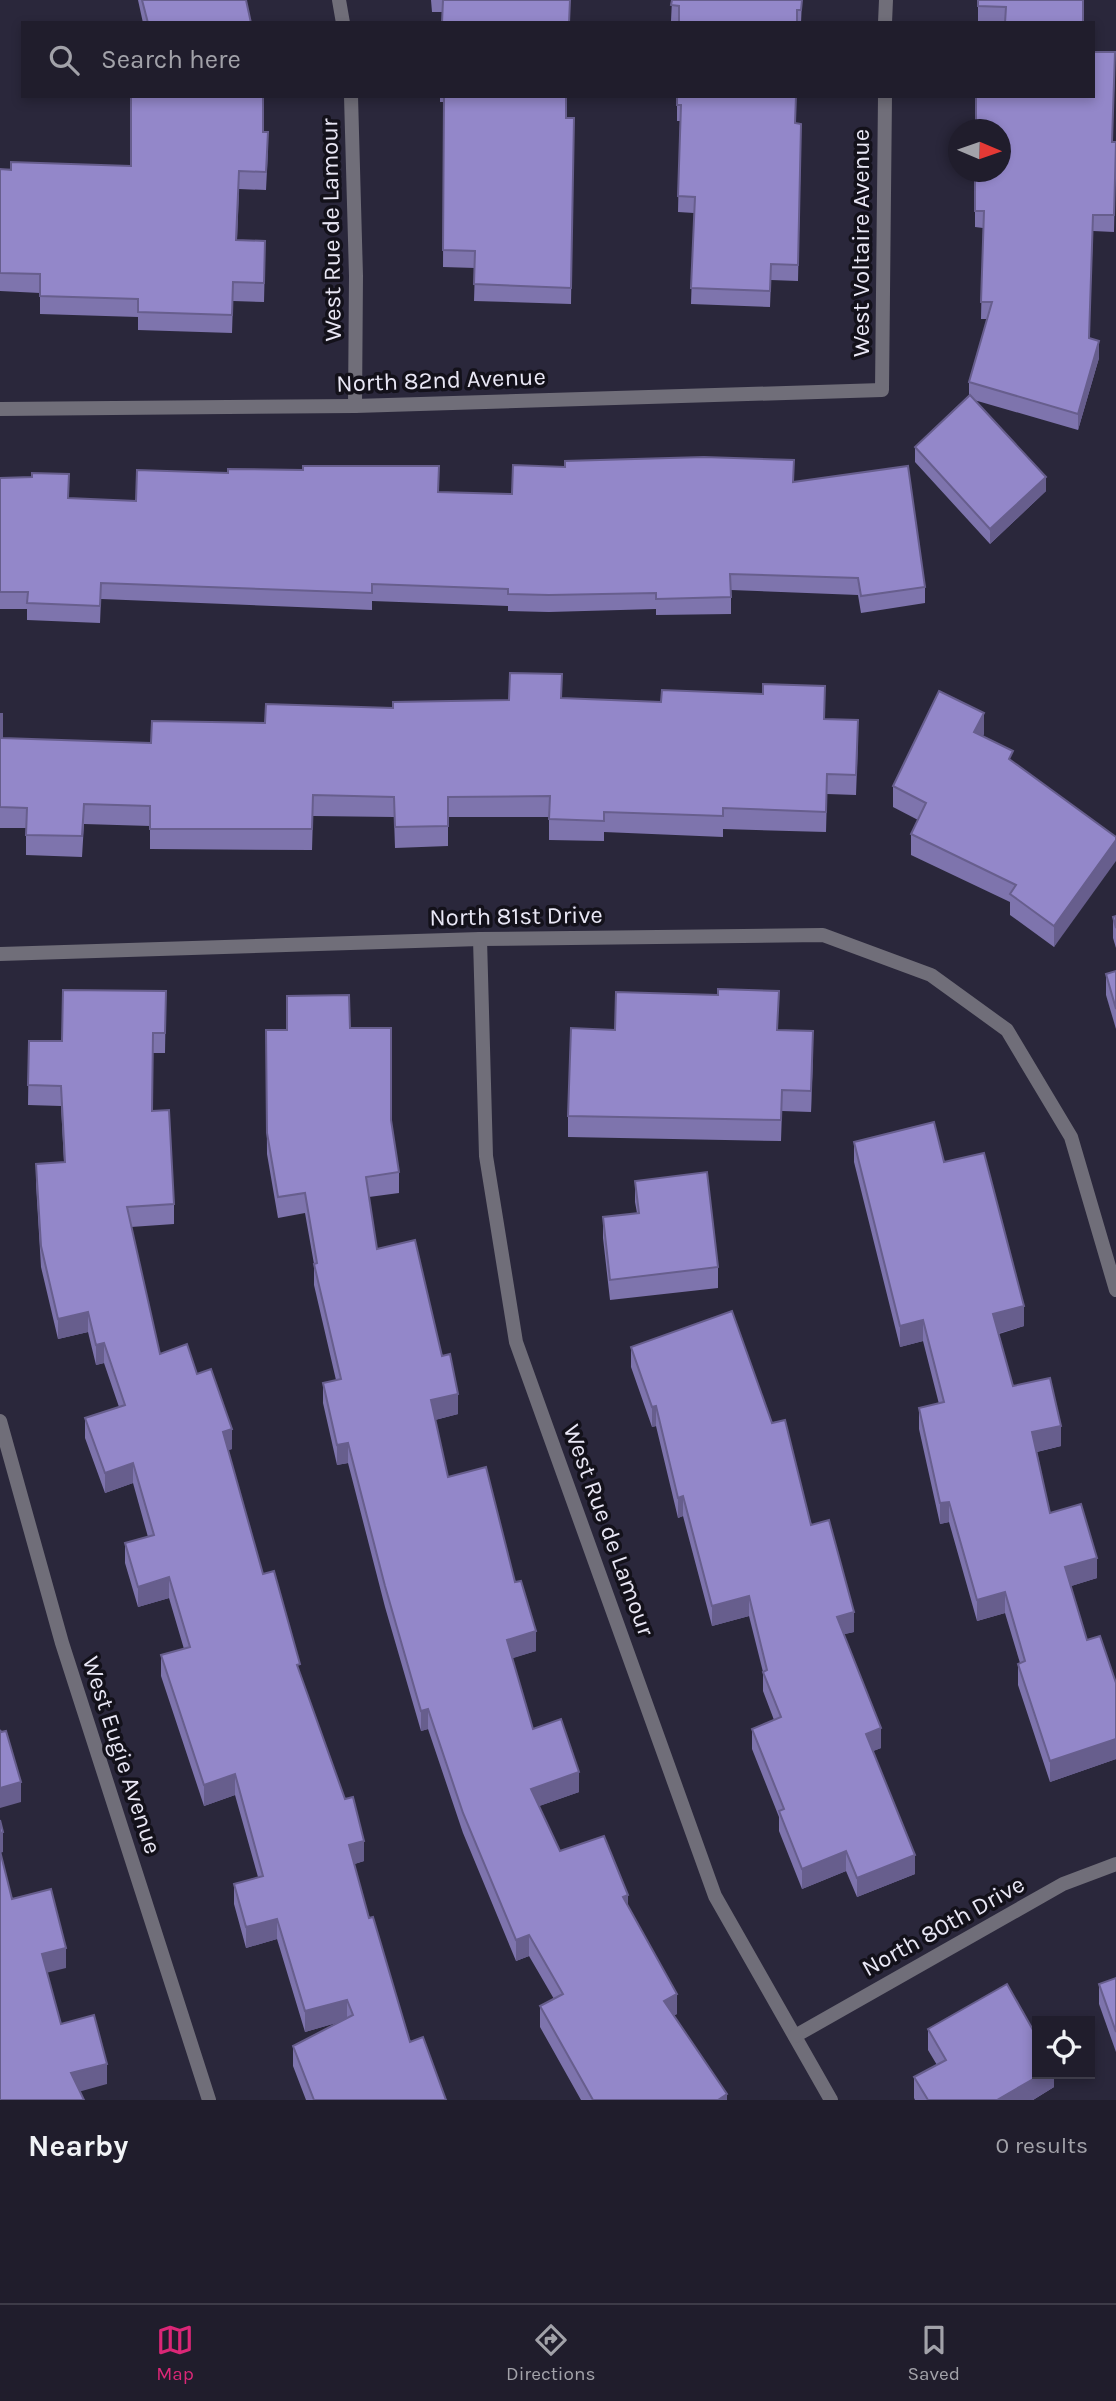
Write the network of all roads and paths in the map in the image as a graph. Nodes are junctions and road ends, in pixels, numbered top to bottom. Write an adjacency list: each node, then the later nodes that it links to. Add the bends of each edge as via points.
1 (339, 0): 3 (street)
2 (886, 0): 4 (street)
3 (343, 21)
4 (886, 21)
5 (351, 98): 8 (street, West Rue de Lamour)
6 (885, 98): 7 (street, West Voltaire Avenue)
7 (883, 390): 8 (street, North 82nd Avenue)
8 (355, 406): 9 (street, North 82nd Avenue)
9 (0, 409)
10 (480, 939): 11 (street, North 81st Drive); 12 (street, North 81st Drive, via 823,935 931,975 1007,1030 1071,1137); 15 (street, West Rue de Lamour, via 486,1156 516,1342 715,1896)
11 (0, 954)
12 (1115, 1283)
13 (0, 1421): 16 (street, West Eugie Avenue, via 62,1643)
14 (1116, 1864): 15 (street, North 80th Drive, via 1063,1884)
15 (795, 2036): 17 (street, West Rue de Lamour)
16 (209, 2100)
17 (831, 2100)

